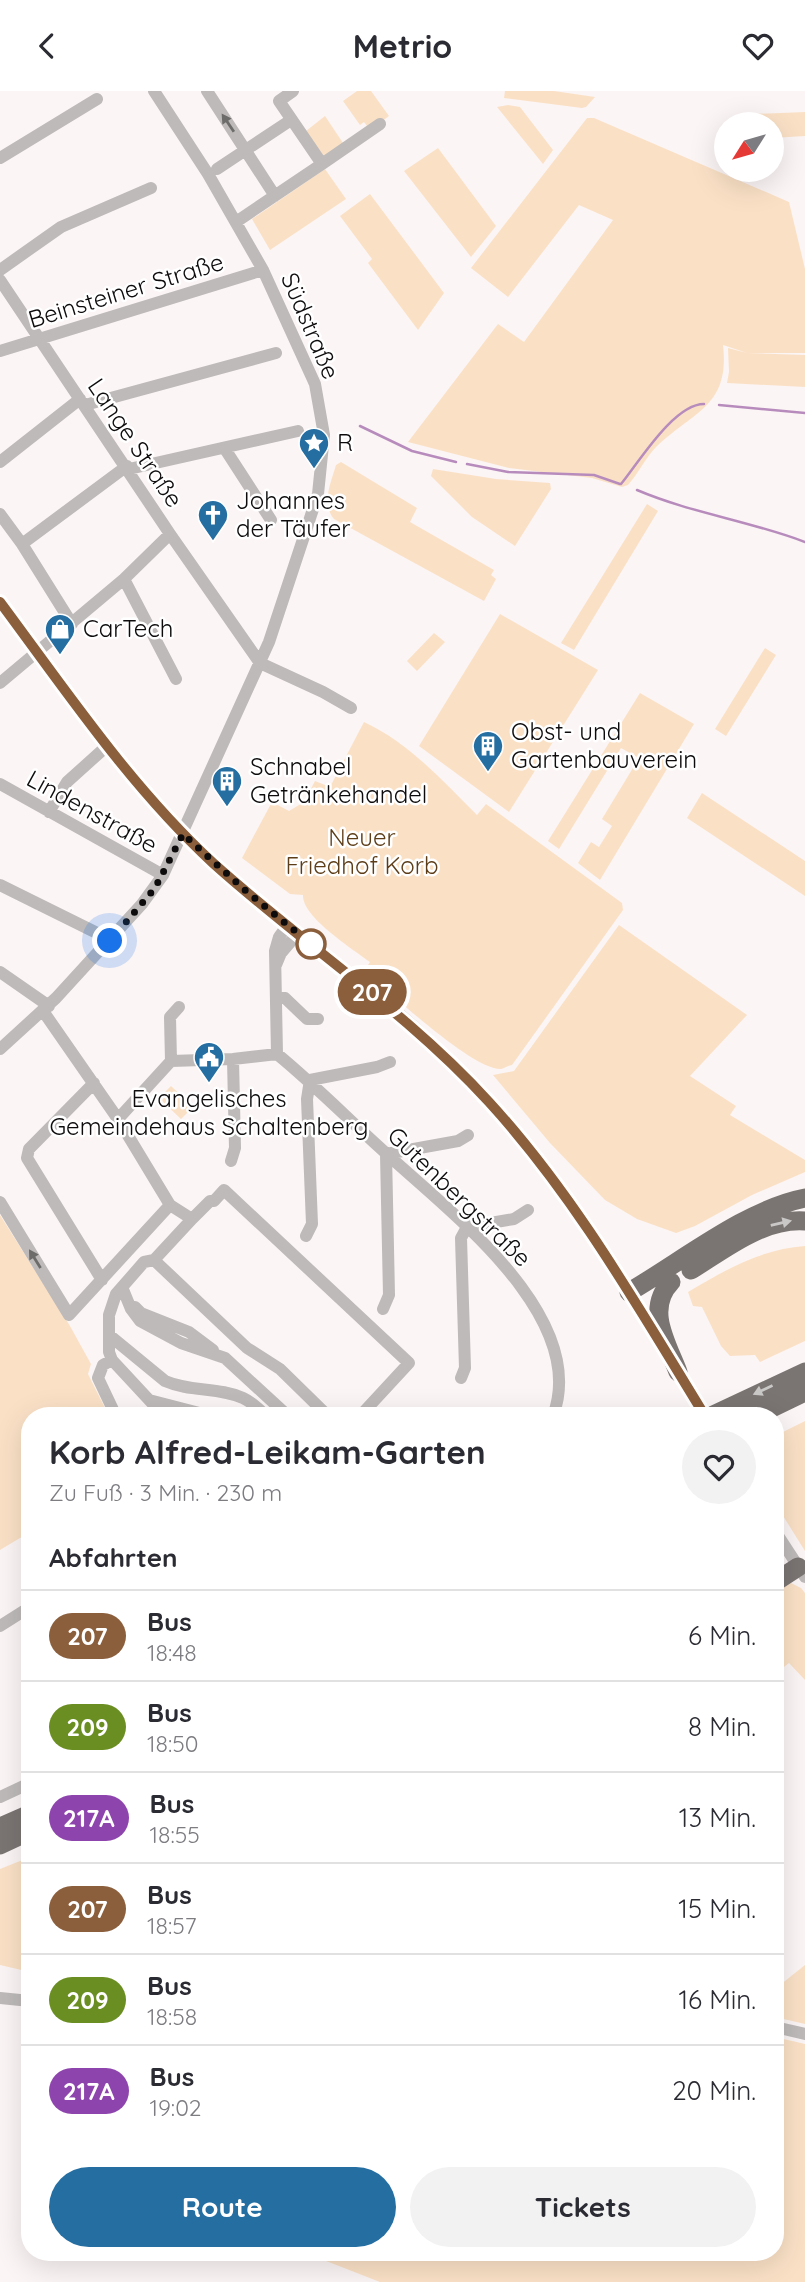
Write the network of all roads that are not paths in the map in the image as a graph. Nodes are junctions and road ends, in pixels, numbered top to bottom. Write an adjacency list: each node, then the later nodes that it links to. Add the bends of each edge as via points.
1 (154, 91): 13 (street, Südstraße)
2 (207, 91): 7 (street, one-way to 2)
3 (293, 91): 5 (street, via 279,101)
4 (97, 99): 8 (street)
5 (291, 120): 7 (street); 9 (street)
6 (380, 124): 9 (street)
7 (244, 151): 10 (street); 12 (street)
8 (0, 157)
9 (322, 164): 12 (street)
10 (217, 169)
11 (151, 188): 14 (street, via 61,227)
12 (275, 196): 13 (street)
13 (236, 222): 15 (street, Südstraße)
14 (0, 270)
15 (263, 270): 17 (street, Beinsteiner Straße); 33 (street, Südstraße, via 315,384 324,435 318,494)
16 (0, 280): 17 (street, Lange Straße)
17 (40, 339): 18 (street, Beinsteiner Straße); 20 (street, Lange Straße)
18 (0, 351)
19 (275, 353): 20 (street)
20 (83, 402): 23 (street); 24 (street, Lange Straße)
21 (298, 431): 22 (street)
22 (225, 449): 24 (street); 26 (street)
23 (0, 462)
24 (128, 468): 27 (street, Lange Straße); 28 (street)
25 (0, 514): 28 (street)
26 (271, 520)
27 (170, 534): 29 (street); 33 (street, Lange Straße)
28 (22, 544): 31 (street)
29 (124, 579): 31 (street); 34 (street)
30 (0, 602): 32 (street)
31 (72, 624): 32 (street)
32 (37, 652): 35 (street); 37 (street)
33 (260, 663): 36 (street); 40 (street, Südstraße)
34 (176, 679)
35 (0, 683)
36 (351, 708)
37 (107, 746): 39 (street, via 67,782); 40 (street)
38 (0, 784): 39 (street, Lindenstraße)
39 (49, 812): 41 (street, Lindenstraße)
40 (183, 834): 41 (street, Südstraße); 43 (street)
41 (163, 876): 44 (street, Südstraße)
42 (0, 885): 44 (street)
43 (293, 930): 46 (street, via 275,969); 73 (street, via 411,1024 491,1103 568,1199)
44 (110, 941): 48 (street, Südstraße)
45 (0, 972): 48 (street)
46 (277, 997): 49 (street, via 285,998 307,1019); 51 (street)
47 (179, 1007): 53 (street, via 170,1017)
48 (46, 1008): 50 (street, Südstraße); 56 (street)
49 (318, 1019)
50 (0, 1049)
51 (277, 1054): 52 (street); 55 (street, Gutenbergstraße)
52 (233, 1059): 53 (street); 60 (street, via 235,1149)
53 (171, 1061): 57 (street)
54 (390, 1062): 55 (street)
55 (310, 1080): 59 (street, Gutenbergstraße); 68 (street, via 312,1224)
56 (94, 1083): 57 (street); 70 (street, via 29,1149 27,1158)
57 (118, 1119): 63 (street)
58 (468, 1135): 59 (street, via 458,1141)
59 (386, 1154): 67 (street, Gutenbergstraße); 74 (street, via 389,1296)
60 (231, 1161)
61 (805, 1198): 73 (highway, via 775,1206 742,1223)
62 (0, 1202): 70 (street, one-way to 62, via 69,1315)
63 (170, 1205): 65 (street); 70 (street)
64 (527, 1210): 67 (street, via 514,1219)
65 (192, 1219): 69 (street); 88 (street, via 224,1190 409,1363)
66 (805, 1221): 71 (highway, one-way to 66, via 763,1228)
67 (467, 1227): 79 (street, via 461,1238 465,1368); 89 (street, Gutenbergstraße, via 512,1274 547,1330 561,1376)
68 (306, 1235)
69 (155, 1260): 72 (street, via 144,1262); 87 (street, via 247,1348 280,1369)
70 (102, 1280)
71 (671, 1282): 73 (highway); 77 (highway, via 657,1312)
72 (124, 1292): 75 (street, via 111,1305); 86 (street, via 140,1321 181,1343 225,1358)
73 (633, 1298): 77 (street)
74 (383, 1309)
75 (109, 1335): 76 (street); 85 (street, via 165,1381 240,1396)
76 (112, 1360): 81 (street); 82 (street, via 103,1365 99,1378)
77 (678, 1372): 90 (street)
78 (801, 1372): 91 (highway, one-way to 91)
79 (461, 1378)
80 (805, 1392): 92 (highway)
81 (149, 1400): 83 (street); 84 (street)
82 (112, 1407)
83 (156, 1407)
84 (176, 1407)
85 (257, 1407)
86 (278, 1407)
87 (319, 1407)
88 (368, 1407)
89 (556, 1407)
90 (699, 1407)
91 (727, 1407)
92 (774, 1407)
93 (784, 1550): 94 (street)
94 (792, 1567)
95 (21, 1613): 96 (street)
96 (0, 1626)
97 (21, 1787): 98 (street)
98 (0, 1797)
99 (21, 1818): 100 (highway)
100 (0, 1828)
101 (21, 1835): 102 (highway)
102 (0, 1845)
103 (0, 1998): 104 (street)
104 (21, 2000)
105 (784, 2029): 106 (street)
106 (805, 2033)

